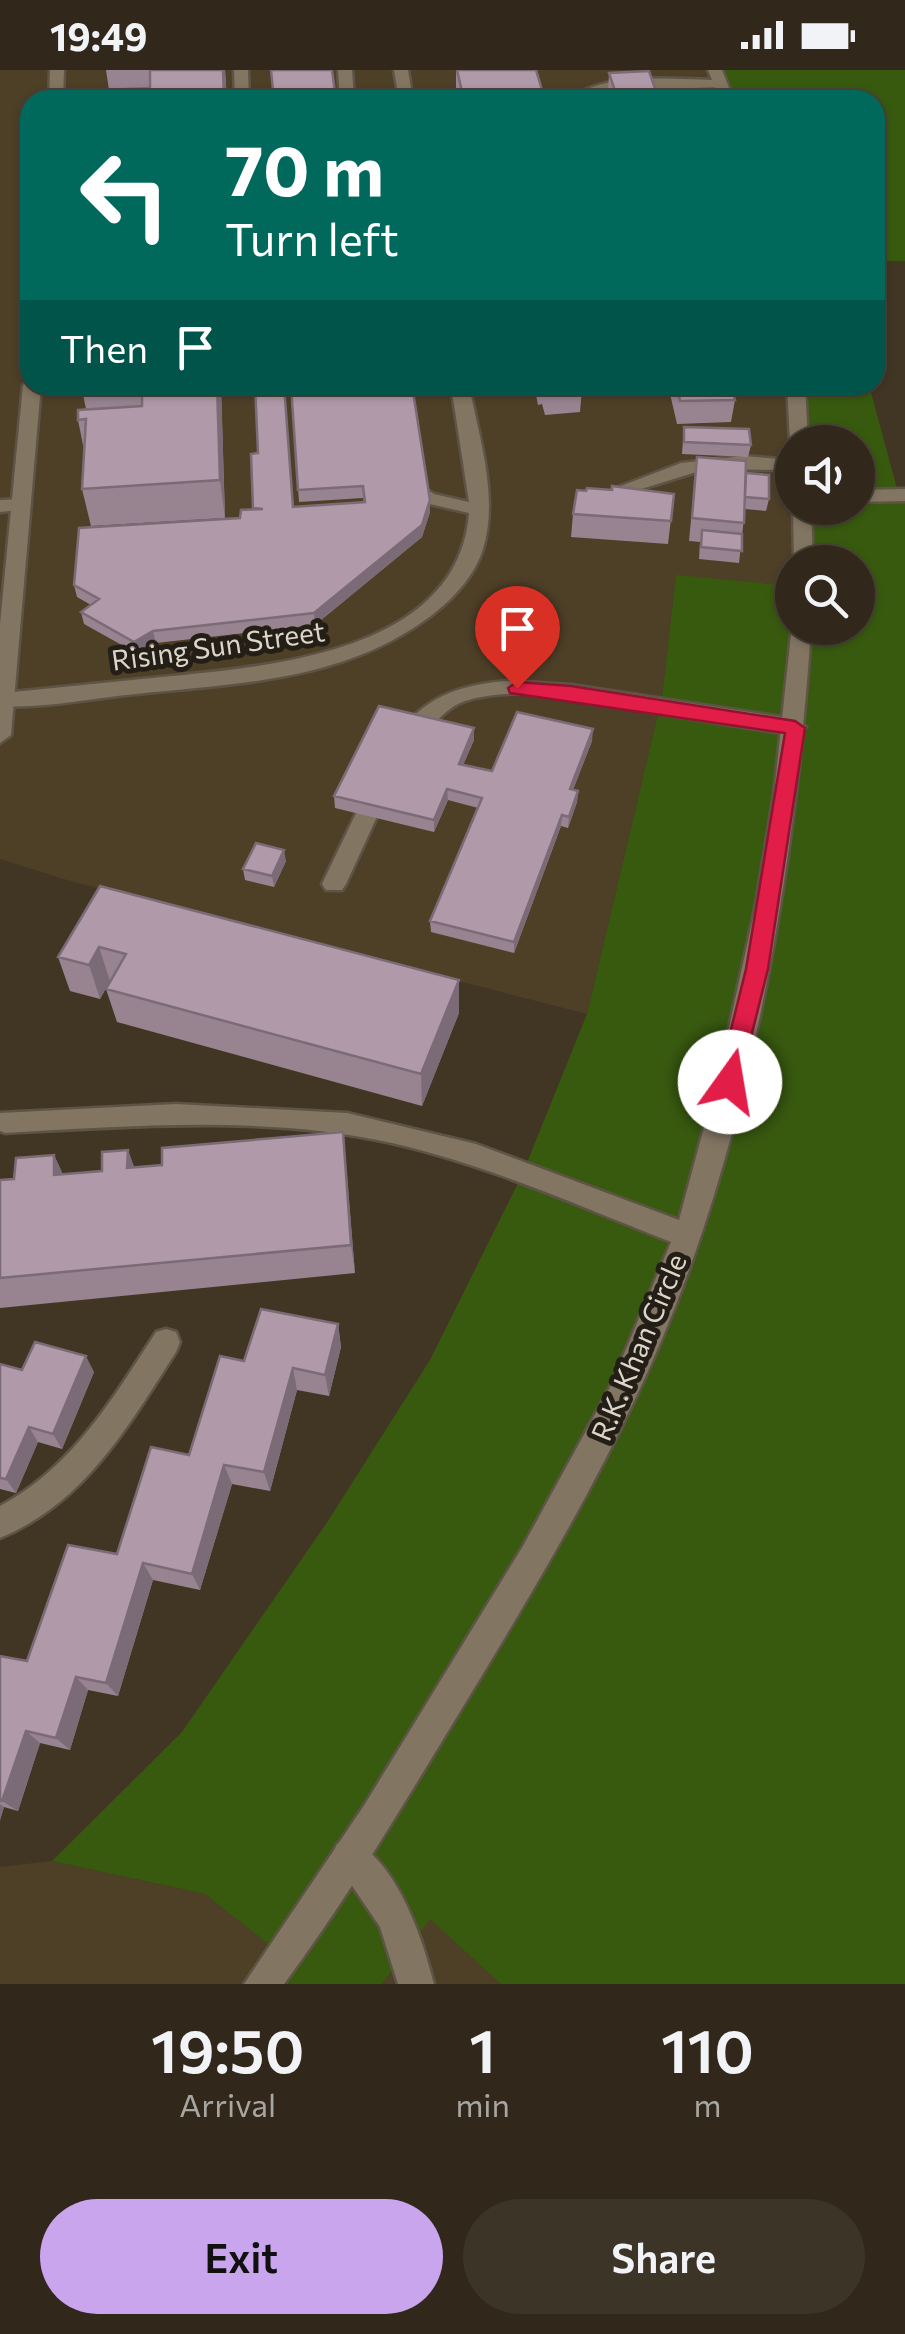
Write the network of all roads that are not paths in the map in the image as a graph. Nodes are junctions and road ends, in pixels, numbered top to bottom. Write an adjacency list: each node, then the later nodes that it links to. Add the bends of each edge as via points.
1 (718, 77): 2 (street)
2 (602, 90)
3 (31, 395): 12 (street)
4 (462, 395): 14 (street, Rising Sun Street)
5 (797, 395): 6 (street)
6 (798, 425)
7 (394, 464): 14 (street, via 399,477 428,498)
8 (775, 464): 9 (street, via 699,462)
9 (622, 489)
10 (905, 495): 11 (street)
11 (875, 496)
12 (22, 505): 13 (street); 16 (street)
13 (0, 506)
14 (480, 510): 16 (street, Rising Sun Street, via 473,552 460,578 412,620 371,644 320,663 243,676)
15 (801, 645): 17 (street, R.K. Khan Circle)
16 (3, 700): 18 (street)
17 (795, 728): 19 (street, via 571,692 517,688 464,694 422,717 392,762); 21 (street, R.K. Khan Circle, via 757,969 712,1157)
18 (0, 734)
19 (334, 884)
20 (5, 1122): 21 (street, via 202,1114 349,1124 448,1147)
21 (686, 1235): 24 (street, R.K. Khan Circle, via 602,1435 500,1616)
22 (166, 1342): 23 (street, via 94,1451 50,1492)
23 (0, 1523)
24 (350, 1856): 25 (street, R.K. Khan Circle); 26 (street, via 384,1894)
25 (262, 1984)
26 (416, 1984)

